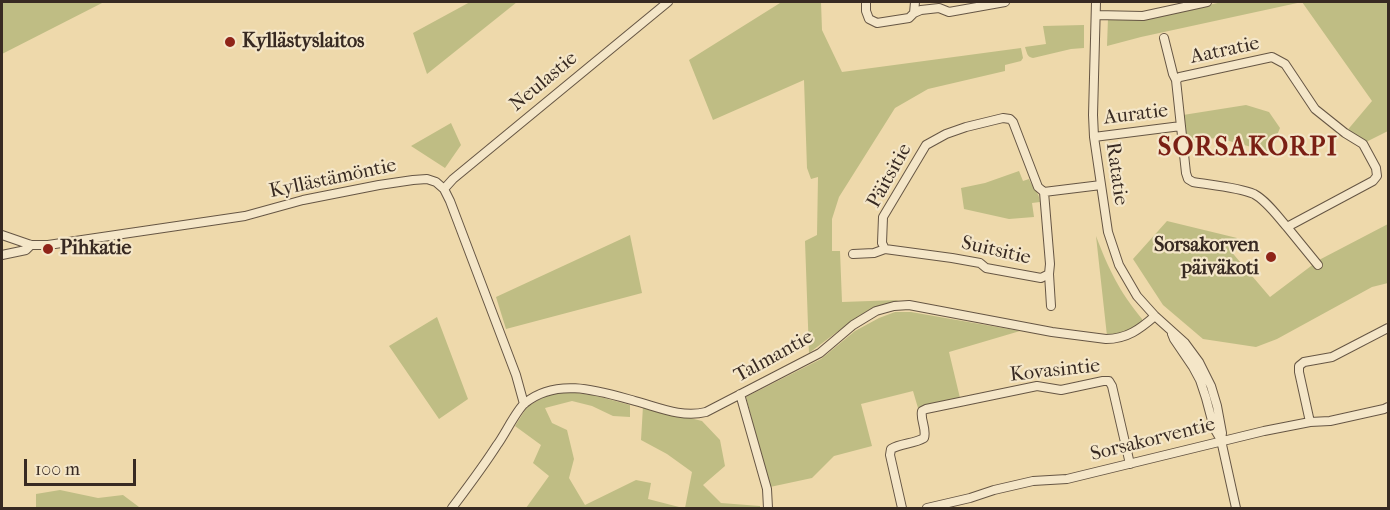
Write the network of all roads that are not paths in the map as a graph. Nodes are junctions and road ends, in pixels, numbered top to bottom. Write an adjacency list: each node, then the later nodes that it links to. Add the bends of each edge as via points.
1 (668, 2): 14 (street, Neulastie)
2 (866, 2): 7 (street, via 869,19 877,23)
3 (915, 2): 7 (street)
4 (1005, 2): 7 (street, via 949,12 939,8 921,10)
5 (1096, 2): 8 (street, Ratatie)
6 (1207, 2): 8 (street, via 1143,16)
7 (914, 14)
8 (1096, 15): 12 (street, Ratatie)
9 (1164, 38): 10 (street)
10 (1176, 80): 11 (street, Aatratie); 16 (street, Aatratie, via 1272,57 1285,64 1315,109 1363,144 1376,168 1373,181)
11 (1181, 126): 12 (street, Auratie); 16 (street, Aatratie, via 1188,179 1254,195)
12 (1094, 137): 13 (street, Ratatie)
13 (1101, 185): 15 (street); 25 (street, Ratatie, via 1108,232 1119,266)
14 (444, 189): 18 (street, Kyllästämöntie, via 427,179 413,180 303,200 244,216); 28 (street)
15 (1044, 192): 19 (street, Päitsitie, via 1038,187 1010,119 946,134 926,145 883,217); 23 (street, Suitsitie)
16 (1287, 227): 22 (street)
17 (2, 235): 18 (street, Kyllästämöntie)
18 (31, 245): 21 (street, via 26,250)
19 (885, 249): 20 (street, Suitsitie, via 874,254); 23 (street, Suitsitie, via 980,263 986,268 1041,278)
20 (853, 254)
21 (2, 255)
22 (1318, 265)
23 (1049, 274): 24 (street)
24 (1050, 306)
25 (1155, 316): 27 (street, Talmantie, via 1129,335 1106,339 909,305 894,306 876,311 820,353); 31 (street, Ratatie, via 1185,343 1207,377 1217,406)
26 (1389, 328): 30 (street, via 1332,357 1299,366)
27 (740, 394): 28 (street, Talmantie, via 697,414 672,412 612,394 571,387 547,391); 34 (street, via 767,489)
28 (524, 404): 33 (street, Talmantie)
29 (1389, 406): 30 (street, Sorsakorventie)
30 (1310, 422): 31 (street, Sorsakorventie)
31 (1221, 440): 32 (street, Sorsakorventie); 37 (street, Ratatie)
32 (1130, 464): 35 (street, Kovasintie, via 1110,381 1061,390 1037,386 922,411 924,438 891,449); 36 (street, Sorsakorventie)
33 (452, 508)
34 (768, 508)
35 (902, 508)
36 (927, 508)
37 (1236, 508)

